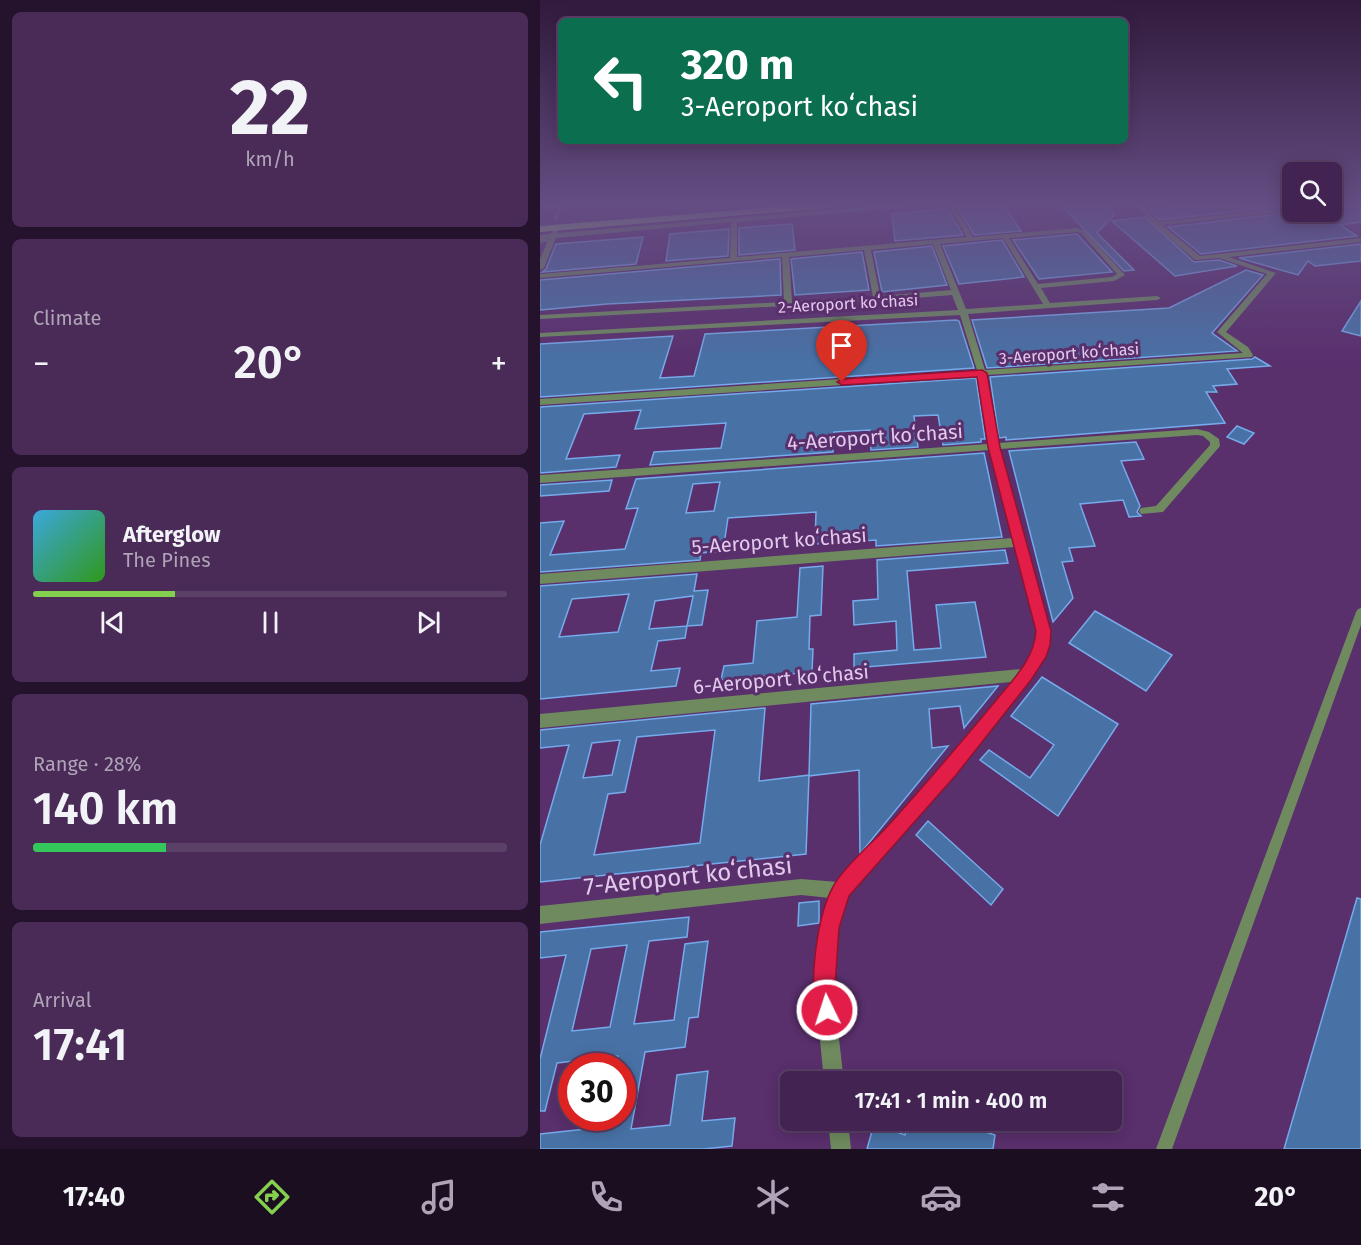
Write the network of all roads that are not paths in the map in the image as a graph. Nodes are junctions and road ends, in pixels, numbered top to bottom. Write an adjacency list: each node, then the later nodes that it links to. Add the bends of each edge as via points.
1 (733, 259): 2 (street); 9 (street)
2 (738, 259)
3 (785, 259): 14 (street)
4 (869, 259): 13 (street)
5 (943, 259): 11 (street)
6 (1019, 259): 10 (street)
7 (1106, 259): 10 (street, via 1121,275 1114,279)
8 (1228, 259): 19 (street, 3-Aeroport koʻchasi, via 1272,273 1221,332 1249,355)
9 (540, 276)
10 (1036, 286): 15 (street)
11 (956, 292): 13 (street); 16 (street)
12 (1157, 298): 15 (street, 2-Aeroport koʻchasi)
13 (877, 299): 14 (street)
14 (788, 304): 17 (street)
15 (1048, 306): 16 (street, 2-Aeroport koʻchasi)
16 (963, 312): 18 (street, 2-Aeroport koʻchasi); 19 (street)
17 (540, 317)
18 (540, 335)
19 (982, 373): 20 (street, 3-Aeroport koʻchasi); 21 (street)
20 (540, 402)
21 (994, 447): 22 (street, 4-Aeroport koʻchasi); 23 (street, 4-Aeroport koʻchasi, via 1197,432 1211,437 1215,446 1159,509); 24 (street)
22 (540, 478)
23 (1145, 511)
24 (1021, 542): 25 (street, 5-Aeroport koʻchasi); 27 (street, via 1044,631 1038,657)
25 (540, 579)
26 (1361, 612): 34 (lane)
27 (1025, 675): 28 (street, 6-Aeroport koʻchasi); 29 (street, via 950,769)
28 (540, 721)
29 (841, 891): 30 (street, 7-Aeroport koʻchasi, via 801,887); 31 (street, via 829,928 824,987)
30 (540, 915)
31 (833, 1071)
32 (839, 1131): 33 (street)
33 (841, 1149)
34 (1164, 1149)

